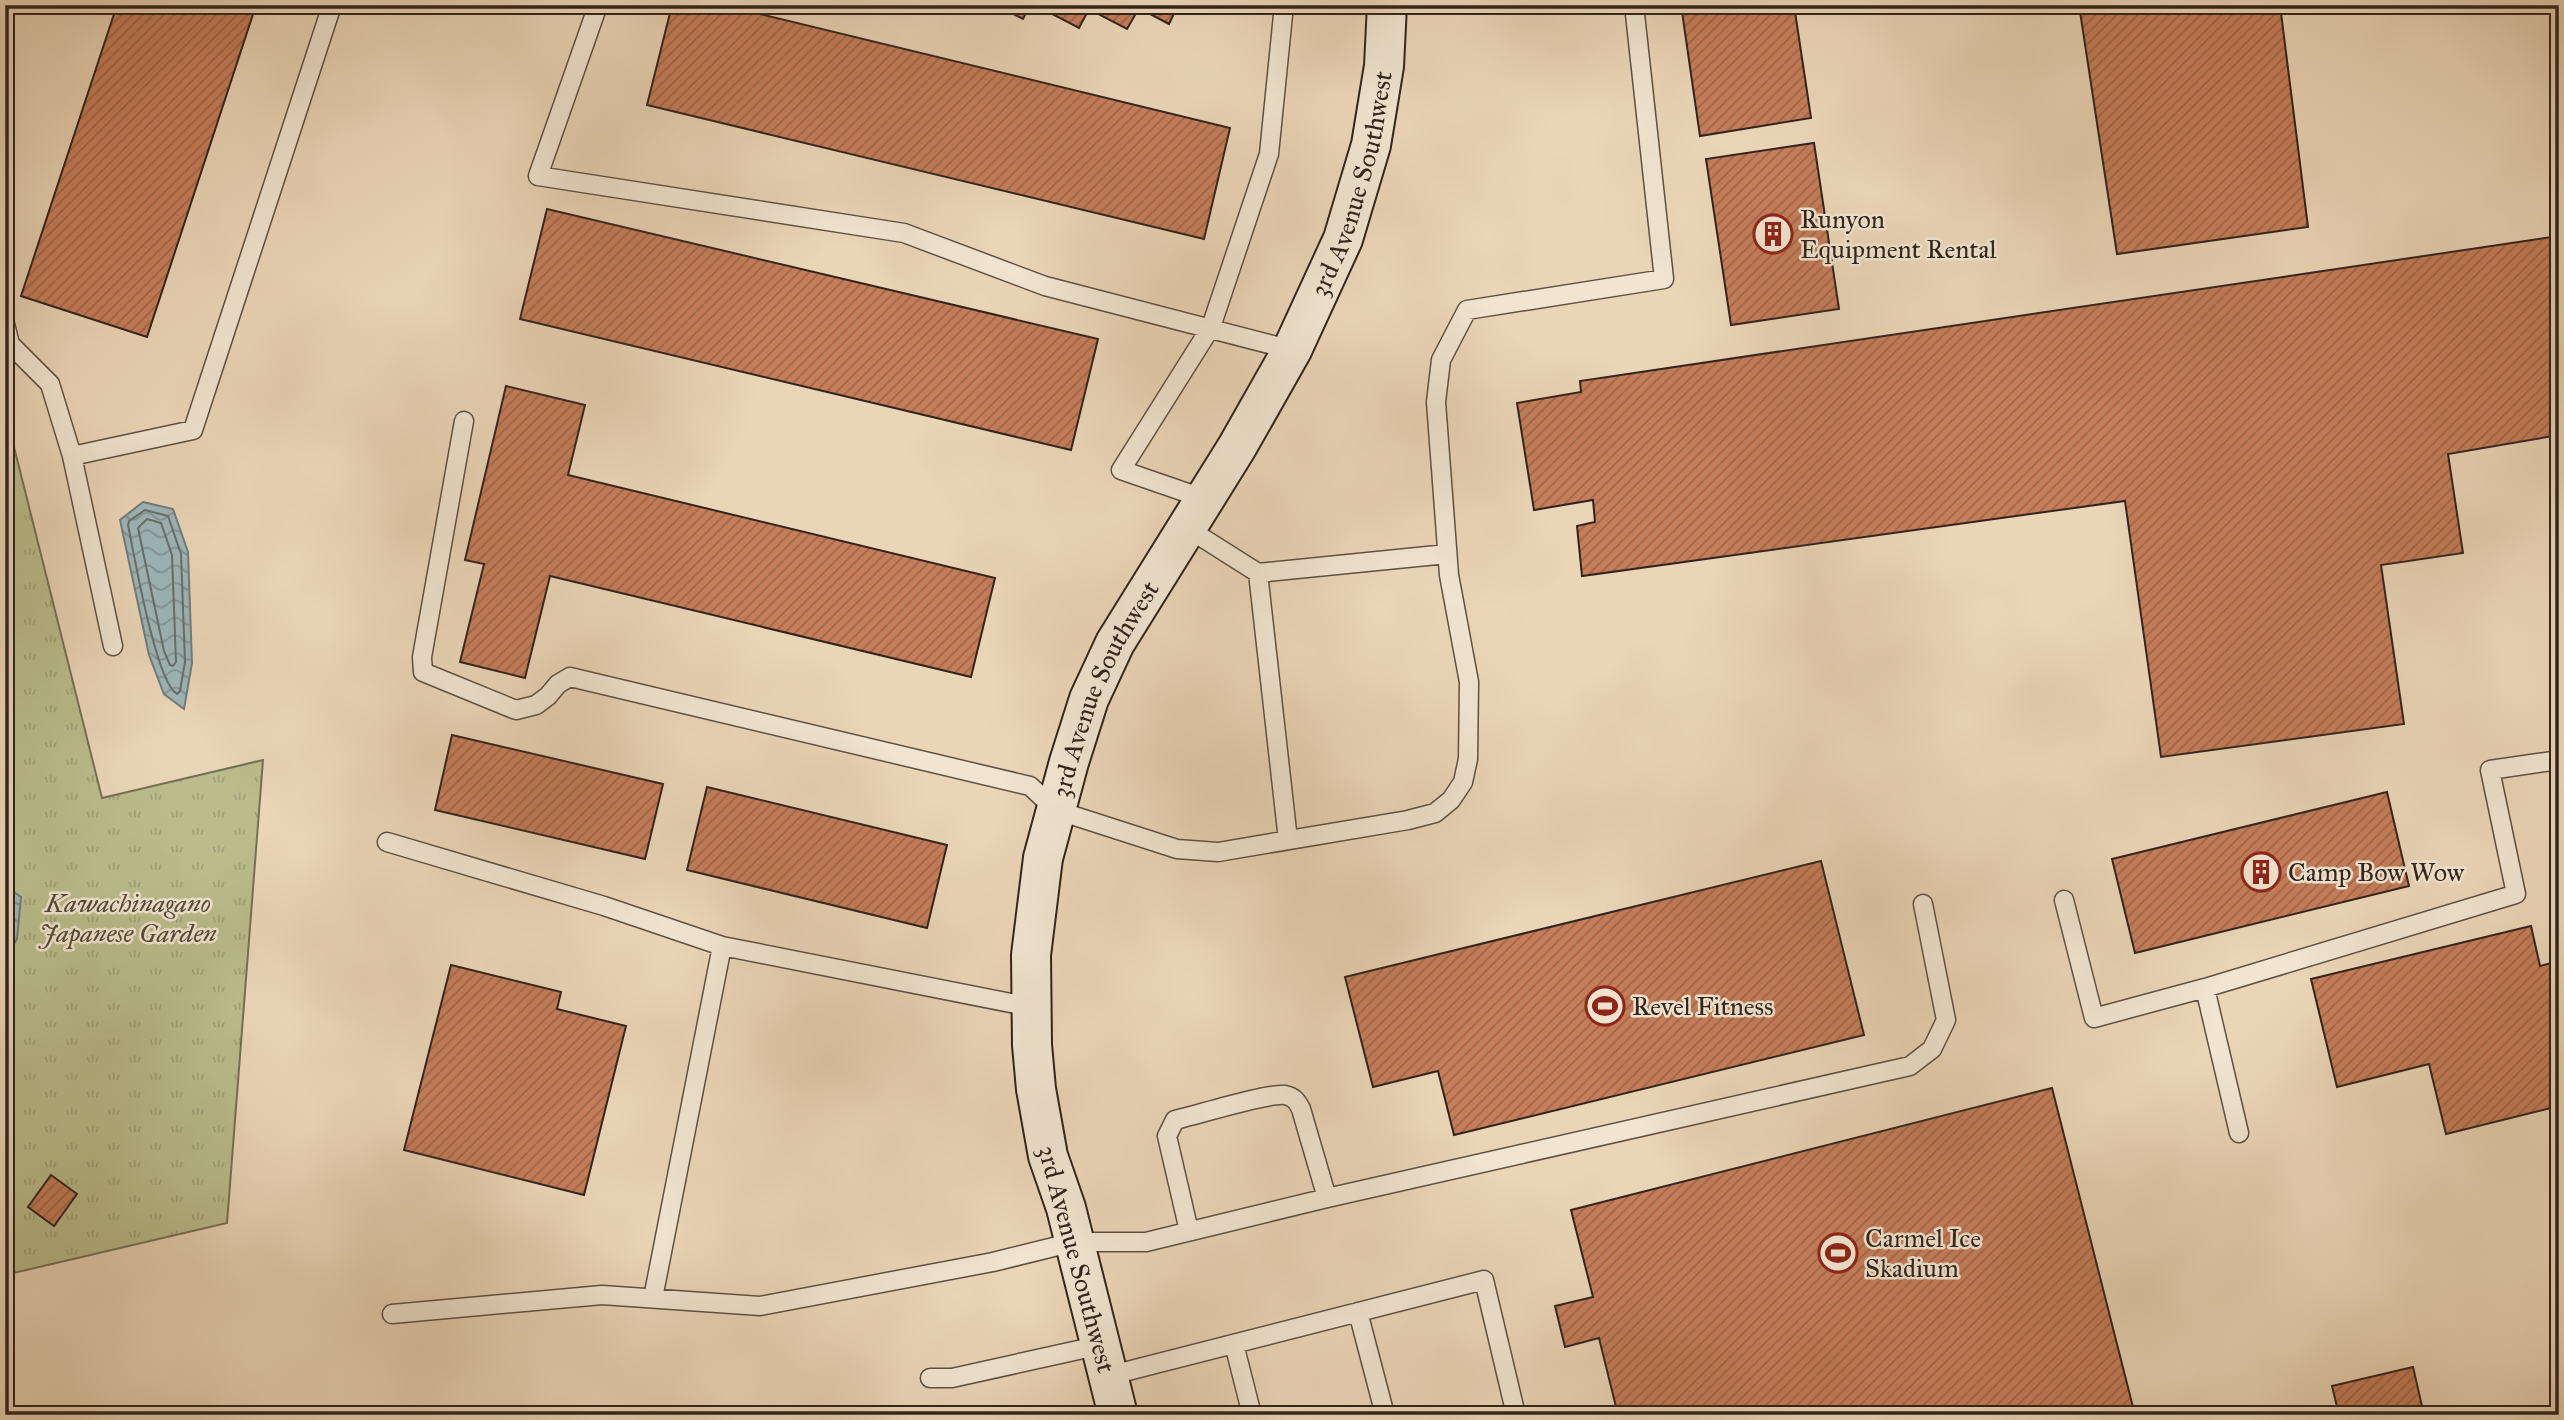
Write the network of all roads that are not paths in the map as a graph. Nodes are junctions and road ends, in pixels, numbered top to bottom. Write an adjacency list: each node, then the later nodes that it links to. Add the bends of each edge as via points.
1 (332, 5): 10 (lane, via 193,430)
2 (598, 5): 7 (lane, via 538,176 904,233 1045,286)
3 (1284, 5): 7 (lane, via 1269,153)
4 (1387, 5): 8 (street, 3rd Avenue Southwest, via 1384,66 1371,145 1343,239)
5 (1634, 5): 12 (lane, via 1664,279 1467,310 1441,360 1436,402)
6 (5, 324): 10 (lane, via 10,344 50,384)
7 (1211, 327): 8 (lane); 11 (lane, via 1121,470)
8 (1292, 350): 11 (street, 3rd Avenue Southwest)
9 (464, 421): 16 (lane, via 423,672 516,710 536,705 570,677 1030,786)
10 (72, 456): 14 (lane)
11 (1196, 513): 13 (lane); 16 (street, 3rd Avenue Southwest, via 1115,643 1089,699)
12 (1447, 554): 13 (lane); 17 (lane, via 1469,682 1468,759 1463,782 1435,813)
13 (1258, 573): 17 (lane)
14 (113, 646)
15 (2559, 760): 22 (lane, via 2490,770 2516,894)
16 (1056, 810): 17 (lane, via 1177,849 1218,852); 23 (street, 3rd Avenue Southwest, via 1041,872 1031,955)
17 (1288, 840)
18 (387, 842): 21 (lane)
19 (2064, 900): 22 (lane, via 2094,1018)
20 (1923, 904): 25 (lane, via 1946,1020 1932,1049 1910,1066)
21 (722, 946): 23 (lane); 28 (lane)
22 (2205, 988): 24 (lane)
23 (1031, 1007): 27 (street, 3rd Avenue Southwest, via 1036,1089 1048,1156)
24 (2239, 1133)
25 (1327, 1198): 26 (lane); 26 (lane, via 1296,1099 1268,1097 1175,1120 1167,1136)
26 (1189, 1231): 27 (lane, via 1146,1241)
27 (1074, 1242): 28 (lane, via 760,1306); 32 (street, 3rd Avenue Southwest)
28 (653, 1298): 30 (lane, via 603,1295)
29 (1357, 1312): 31 (lane); 36 (lane); 37 (lane, via 1484,1280)
30 (392, 1314)
31 (1234, 1344): 32 (lane); 35 (lane)
32 (1105, 1361): 33 (lane); 34 (street, 3rd Avenue Southwest)
33 (930, 1378)
34 (1118, 1415)
35 (1252, 1415)
36 (1385, 1415)
37 (1516, 1415)

